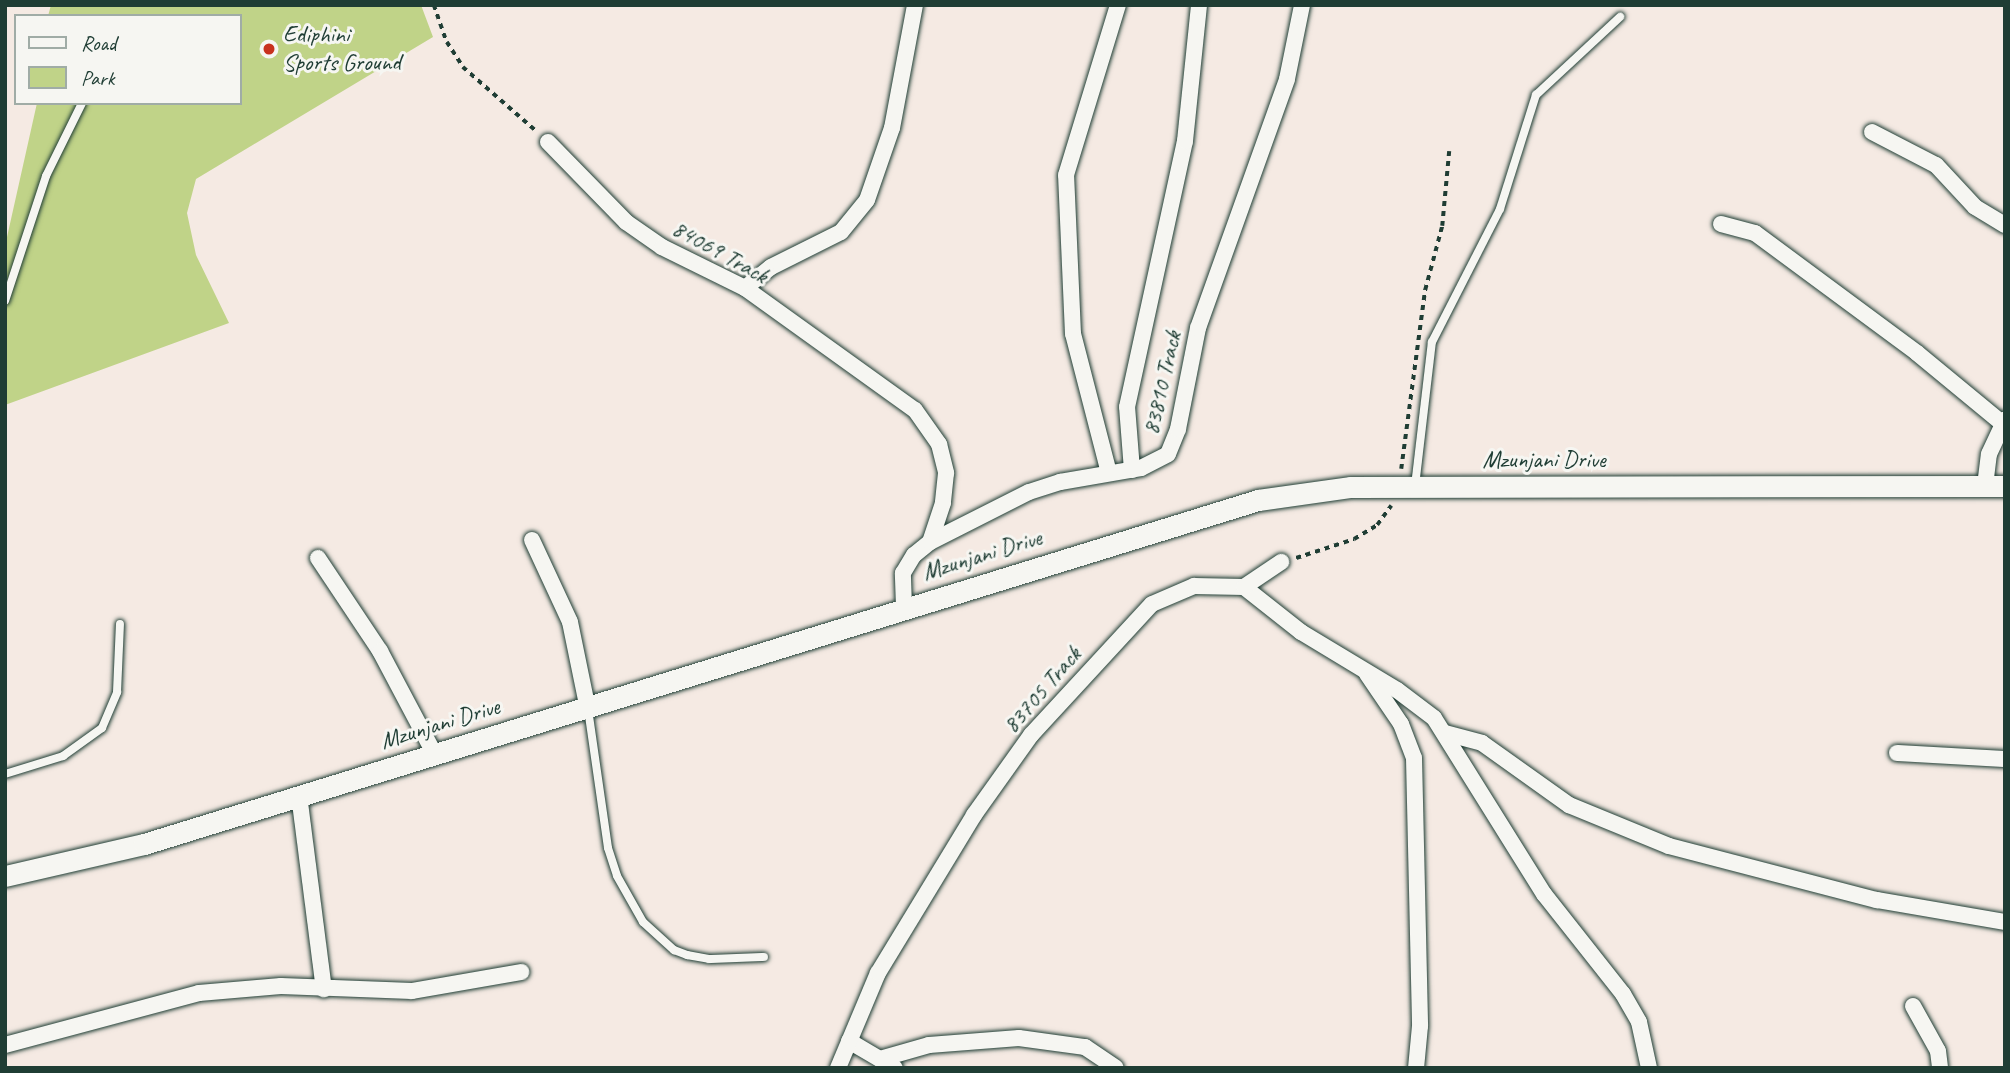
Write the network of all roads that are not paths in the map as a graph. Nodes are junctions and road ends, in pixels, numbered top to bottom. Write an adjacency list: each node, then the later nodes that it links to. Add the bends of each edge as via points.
1 (915, 5): 11 (street, via 892,128 867,200 855,220 841,232 763,271)
2 (1118, 5): 15 (street, via 1066,175 1073,334)
3 (1199, 5): 14 (street, via 1185,141 1127,407)
4 (1302, 5): 14 (street, 83810 Track, via 1287,79 1198,328 1174,443 1162,459)
5 (1620, 17): 17 (lane, via 1536,94 1500,209 1432,342)
6 (81, 105): 12 (lane, via 46,176)
7 (1872, 132): 10 (street, via 1936,165 1975,207)
8 (548, 142): 11 (street, 84069 Track, via 635,229)
9 (1721, 224): 13 (street, via 1755,233)
10 (2005, 225)
11 (745, 288): 19 (street, 84069 Track, via 915,410 927,425 944,459 946,487)
12 (5, 301)
13 (2003, 421): 16 (street, via 1989,454)
14 (1132, 470): 15 (street, 83810 Track)
15 (1109, 473): 19 (street, 83810 Track, via 1030,492)
16 (1995, 486): 17 (main road, Mzunjani Drive)
17 (1407, 487): 23 (main road, Mzunjani Drive, via 1325,489 1258,500)
18 (532, 540): 26 (street, via 569,622)
19 (930, 542): 23 (street, 83810 Track, via 914,555 903,573)
20 (317, 558): 28 (street, via 380,651)
21 (1281, 562): 22 (street)
22 (1244, 587): 25 (street, via 1301,632); 39 (street, 83705 Track, via 1194,586 1152,604 1031,735 1004,768 915,910 878,973)
23 (904, 607): 26 (main road, Mzunjani Drive)
24 (120, 624): 31 (lane, via 117,692 102,728 63,756)
25 (1364, 669): 27 (street, via 1417,703); 45 (street, via 1401,724 1414,758 1420,1026)
26 (587, 705): 28 (main road, Mzunjani Drive); 35 (lane, via 608,848 617,876 643,922 660,941 687,955)
27 (1445, 733): 34 (street, via 1482,743 1569,805 1669,846 1877,900); 46 (street, via 1532,876 1623,994 1639,1022)
28 (434, 753): 32 (main road, Mzunjani Drive)
29 (1897, 753): 30 (street)
30 (2005, 760)
31 (5, 774)
32 (299, 795): 33 (main road, Mzunjani Drive, via 144,844); 37 (street)
33 (5, 876)
34 (2005, 922)
35 (765, 957)
36 (521, 972): 37 (street, via 412,991)
37 (324, 989): 40 (street, via 281,986 199,993)
38 (1913, 1006): 47 (street, via 1938,1051)
39 (849, 1041): 41 (street); 42 (street, 83705 Track)
40 (5, 1045)
41 (880, 1059): 43 (street); 44 (street, via 929,1045 1019,1038 1085,1047)
42 (840, 1066)
43 (895, 1068)
44 (1116, 1068)
45 (1416, 1068)
46 (1650, 1068)
47 (1940, 1068)

